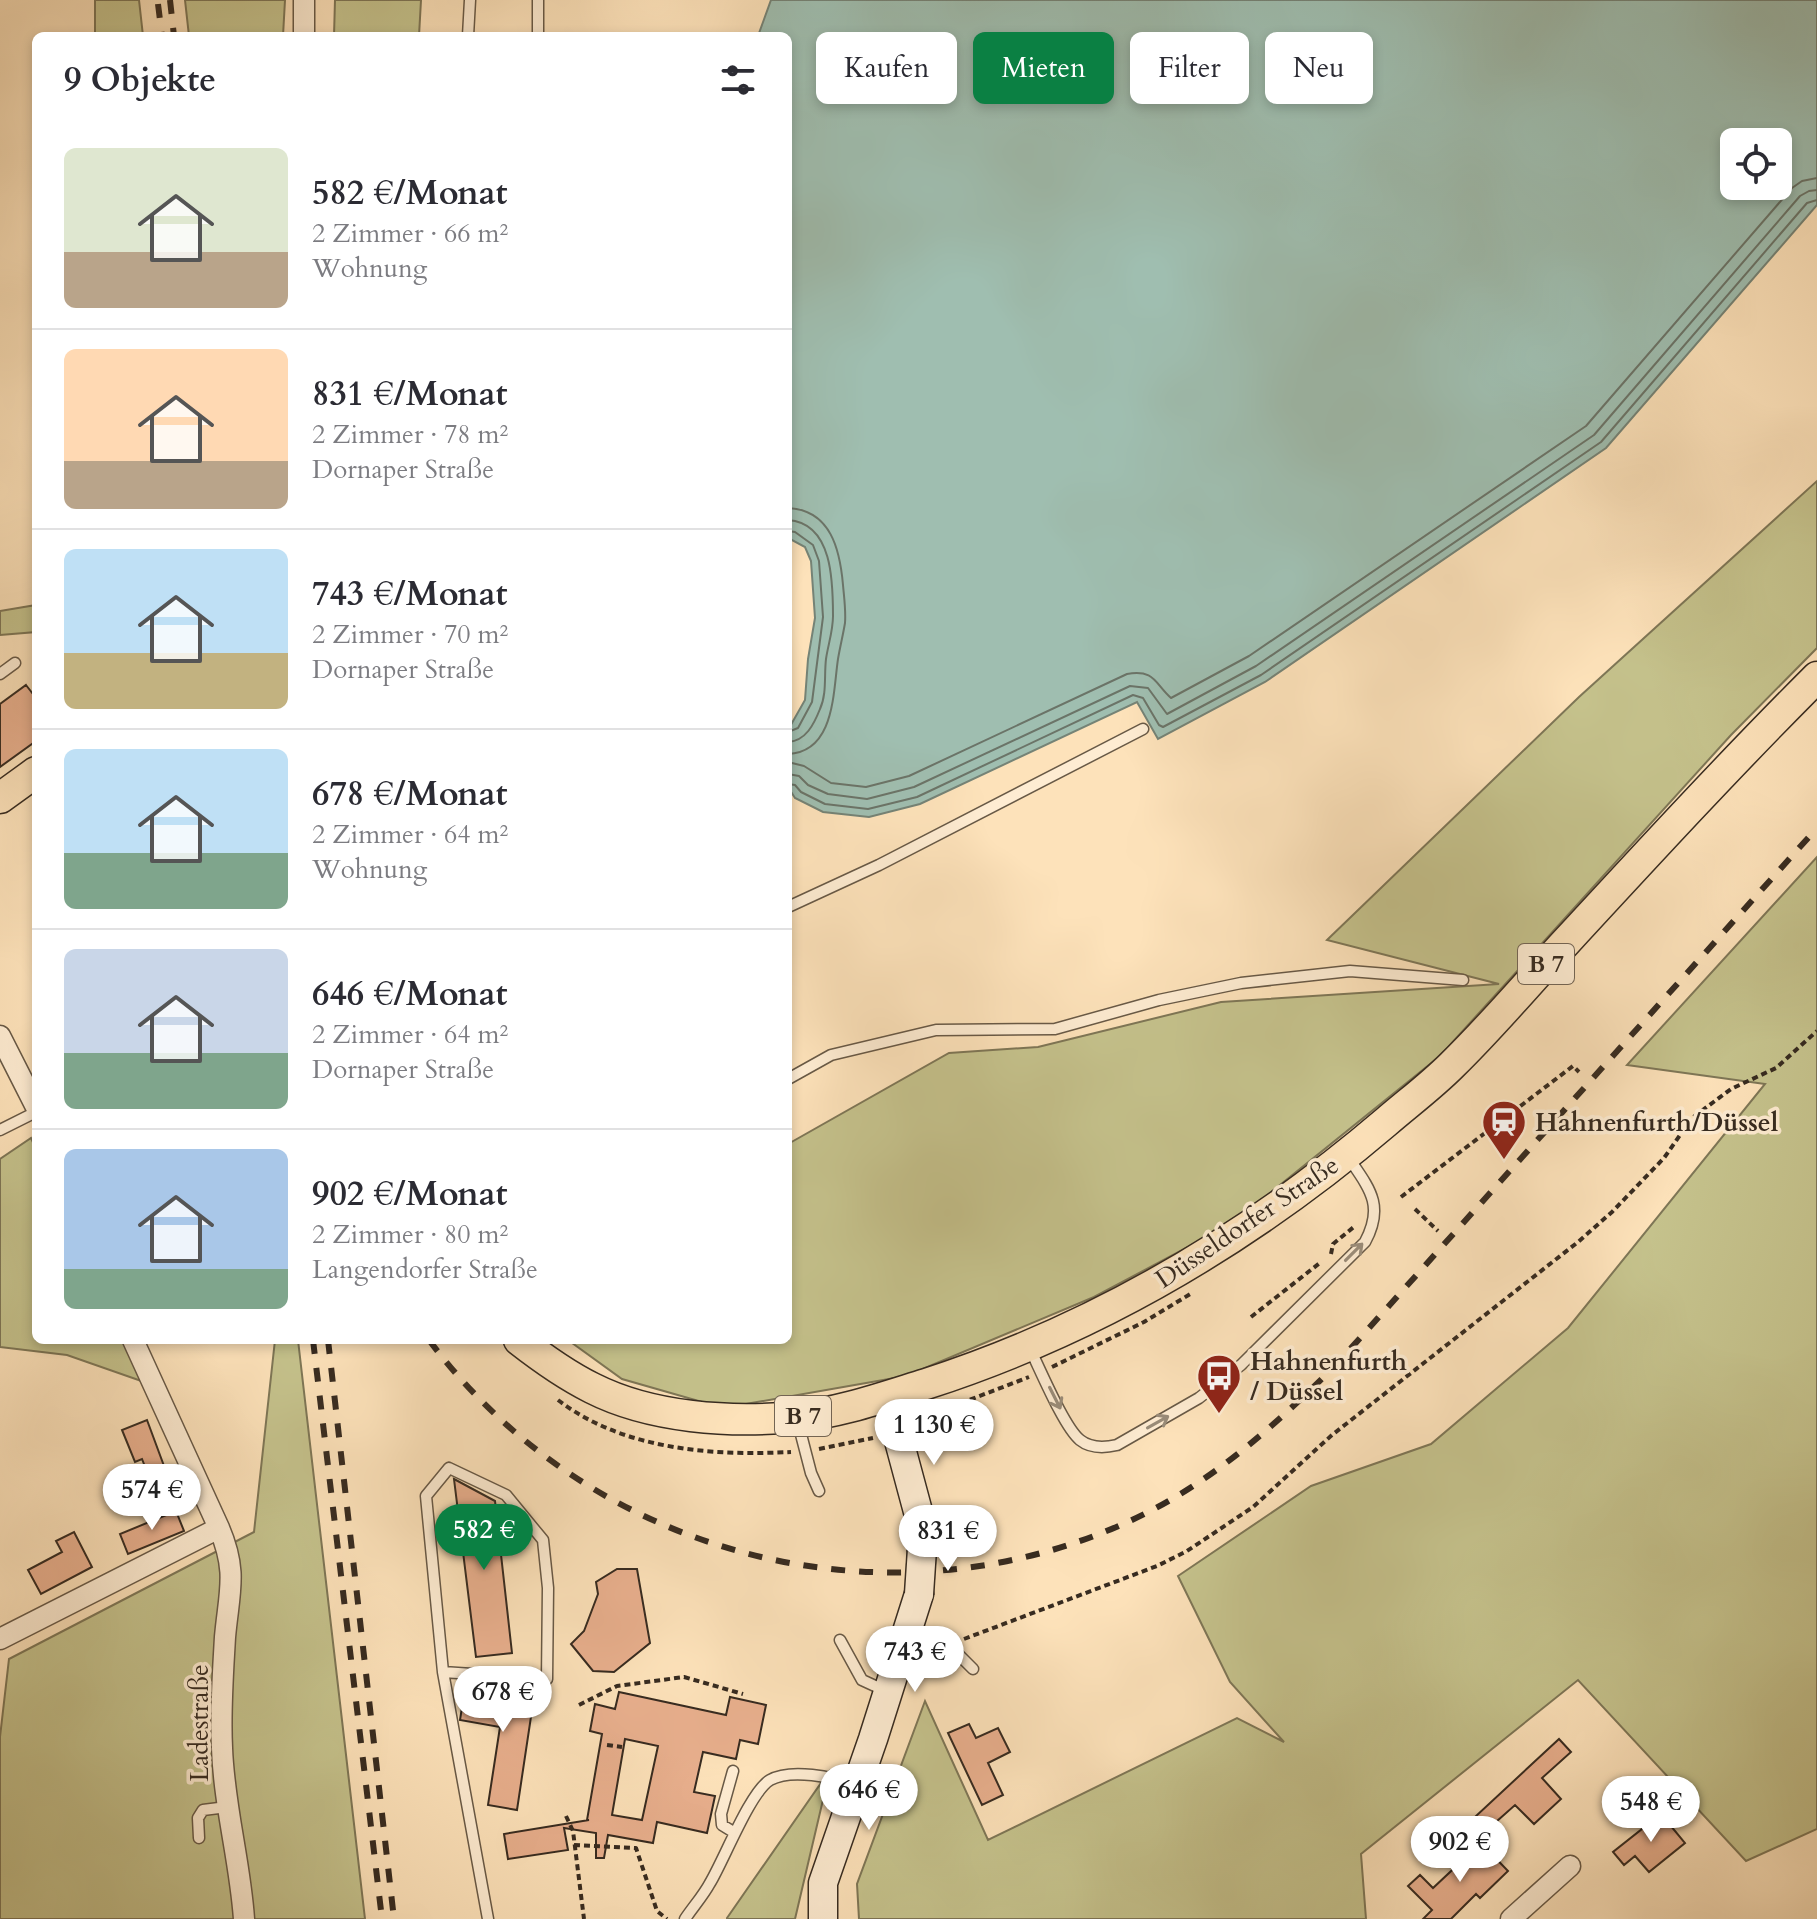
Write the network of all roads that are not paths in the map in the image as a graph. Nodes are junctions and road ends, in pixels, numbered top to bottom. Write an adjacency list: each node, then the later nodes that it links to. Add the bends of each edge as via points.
1 (304, 0): 4 (street)
2 (470, 0): 5 (lane)
3 (538, 0): 6 (lane)
4 (304, 32)
5 (468, 32)
6 (538, 32)
7 (15, 663): 8 (lane)
8 (0, 674)
9 (1817, 677): 20 (main road, Düsseldorfer Straße / B 7, via 1451,1066)
10 (1143, 729): 13 (lane)
11 (32, 775): 12 (main road)
12 (0, 798)
13 (792, 905)
14 (1463, 980): 16 (lane, via 1350,971 1241,983 1055,1029 936,1030 831,1055)
15 (0, 1036): 17 (street)
16 (792, 1077)
17 (32, 1101)
18 (32, 1111): 19 (lane)
19 (0, 1130)
20 (1347, 1155): 23 (main road, Düsseldorfer Straße / B 7, via 1175,1275); 23 (lane, one-way to 20, via 1068,1423 1087,1444 1117,1445 1199,1398 1241,1365 1365,1242 1375,1207)
21 (135, 1344): 27 (street, Ladestraße)
22 (524, 1344): 25 (main road, Düsseldorfer Straße / B 7, via 594,1390 636,1404 718,1417)
23 (1029, 1347): 24 (main road, Düsseldorfer Straße / B 7)
24 (887, 1396): 25 (main road, Düsseldorfer Straße / B 7); 28 (main road, bridge, via 920,1519 919,1594)
25 (796, 1417): 26 (lane)
26 (819, 1491)
27 (219, 1528): 29 (street); 36 (street, Ladestraße, via 232,1582 222,1732)
28 (908, 1632): 31 (lane, via 949,1645); 33 (main road)
29 (0, 1639)
30 (840, 1640): 33 (lane, via 862,1680)
31 (973, 1669)
32 (443, 1672): 32 (lane, via 426,1496 449,1468 506,1495 543,1540 547,1679); 41 (lane)
33 (888, 1691): 35 (main road)
34 (733, 1771): 37 (lane, via 721,1814 722,1825)
35 (857, 1785): 37 (lane, via 830,1777 784,1775 767,1781); 43 (main road, via 823,1883)
36 (227, 1807): 38 (lane, via 203,1810); 40 (street, Ladestraße)
37 (735, 1833): 42 (lane, via 710,1884)
38 (199, 1838)
39 (1570, 1866): 44 (street)
40 (244, 1919)
41 (488, 1919)
42 (685, 1919)
43 (823, 1919)
44 (1511, 1919)

